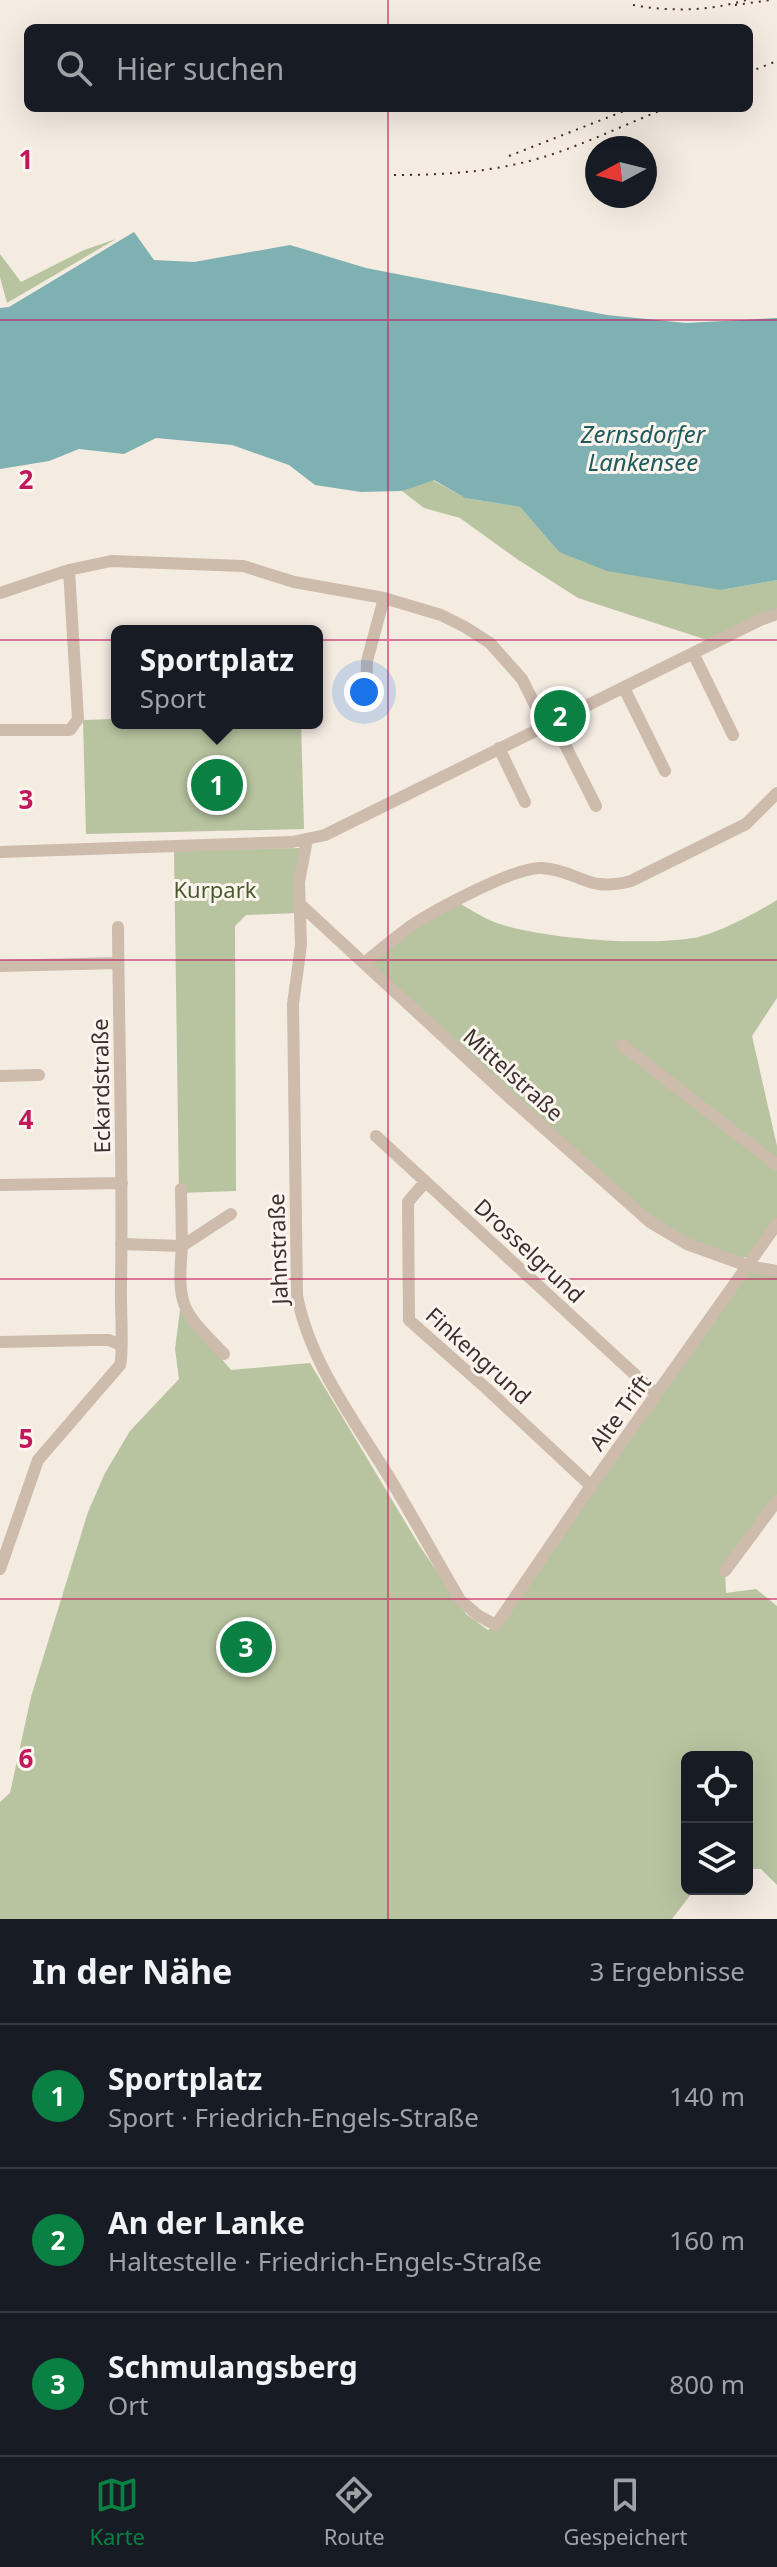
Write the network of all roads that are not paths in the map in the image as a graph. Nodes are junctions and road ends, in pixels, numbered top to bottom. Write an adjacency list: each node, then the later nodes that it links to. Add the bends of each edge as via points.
1 (69, 570): 2 (street); 3 (street, via 111,561 243,566 294,582); 9 (street, via 78,719 70,730)
2 (0, 593)
3 (384, 598): 7 (street, via 367,661); 8 (street, via 441,615 490,643 522,679)
4 (777, 614): 5 (street)
5 (693, 653): 6 (street); 10 (street)
6 (624, 688): 8 (street); 12 (street)
7 (366, 698)
8 (550, 725): 11 (street); 15 (street)
9 (0, 730)
10 (733, 735)
11 (499, 748): 14 (street); 16 (street, via 342,828)
12 (665, 771)
13 (777, 793): 21 (street, via 746,824 631,881 597,886 561,871 521,871 409,927)
14 (525, 802)
15 (596, 806)
16 (307, 840): 17 (street); 18 (street, via 299,882)
17 (0, 852)
18 (302, 906): 21 (street, Mittelstraße); 46 (street, Jahnstraße, via 293,1004 300,1314 336,1390 460,1600)
19 (118, 927): 20 (street, Eckardstraße)
20 (118, 963): 22 (street); 29 (street, Eckardstraße)
21 (364, 963): 36 (street, Mittelstraße, via 650,1222 687,1244)
22 (0, 966)
23 (622, 1045): 27 (street)
24 (39, 1075): 25 (street)
25 (0, 1076)
26 (376, 1136): 28 (street, Drosselgrund)
27 (777, 1165)
28 (425, 1182): 41 (street, Drosselgrund); 42 (street, Finkengrund, via 408,1202 409,1320)
29 (122, 1183): 30 (street); 34 (street, Eckardstraße)
30 (0, 1185)
31 (181, 1189): 35 (street)
32 (231, 1214): 35 (street)
33 (777, 1224): 36 (street, Alte Trift)
34 (121, 1244): 35 (street); 39 (street, Eckardstraße)
35 (182, 1246): 40 (street, via 182,1305)
36 (748, 1266): 37 (street, Mittelstraße); 41 (street, Alte Trift)
37 (777, 1271)
38 (0, 1342): 39 (street, via 109,1340)
39 (121, 1345): 44 (street, via 120,1365 38,1460)
40 (224, 1354)
41 (656, 1394): 42 (street, Alte Trift)
42 (591, 1486): 46 (street, Alte Trift)
43 (777, 1501): 45 (street)
44 (0, 1569)
45 (725, 1571)
46 (496, 1625)

